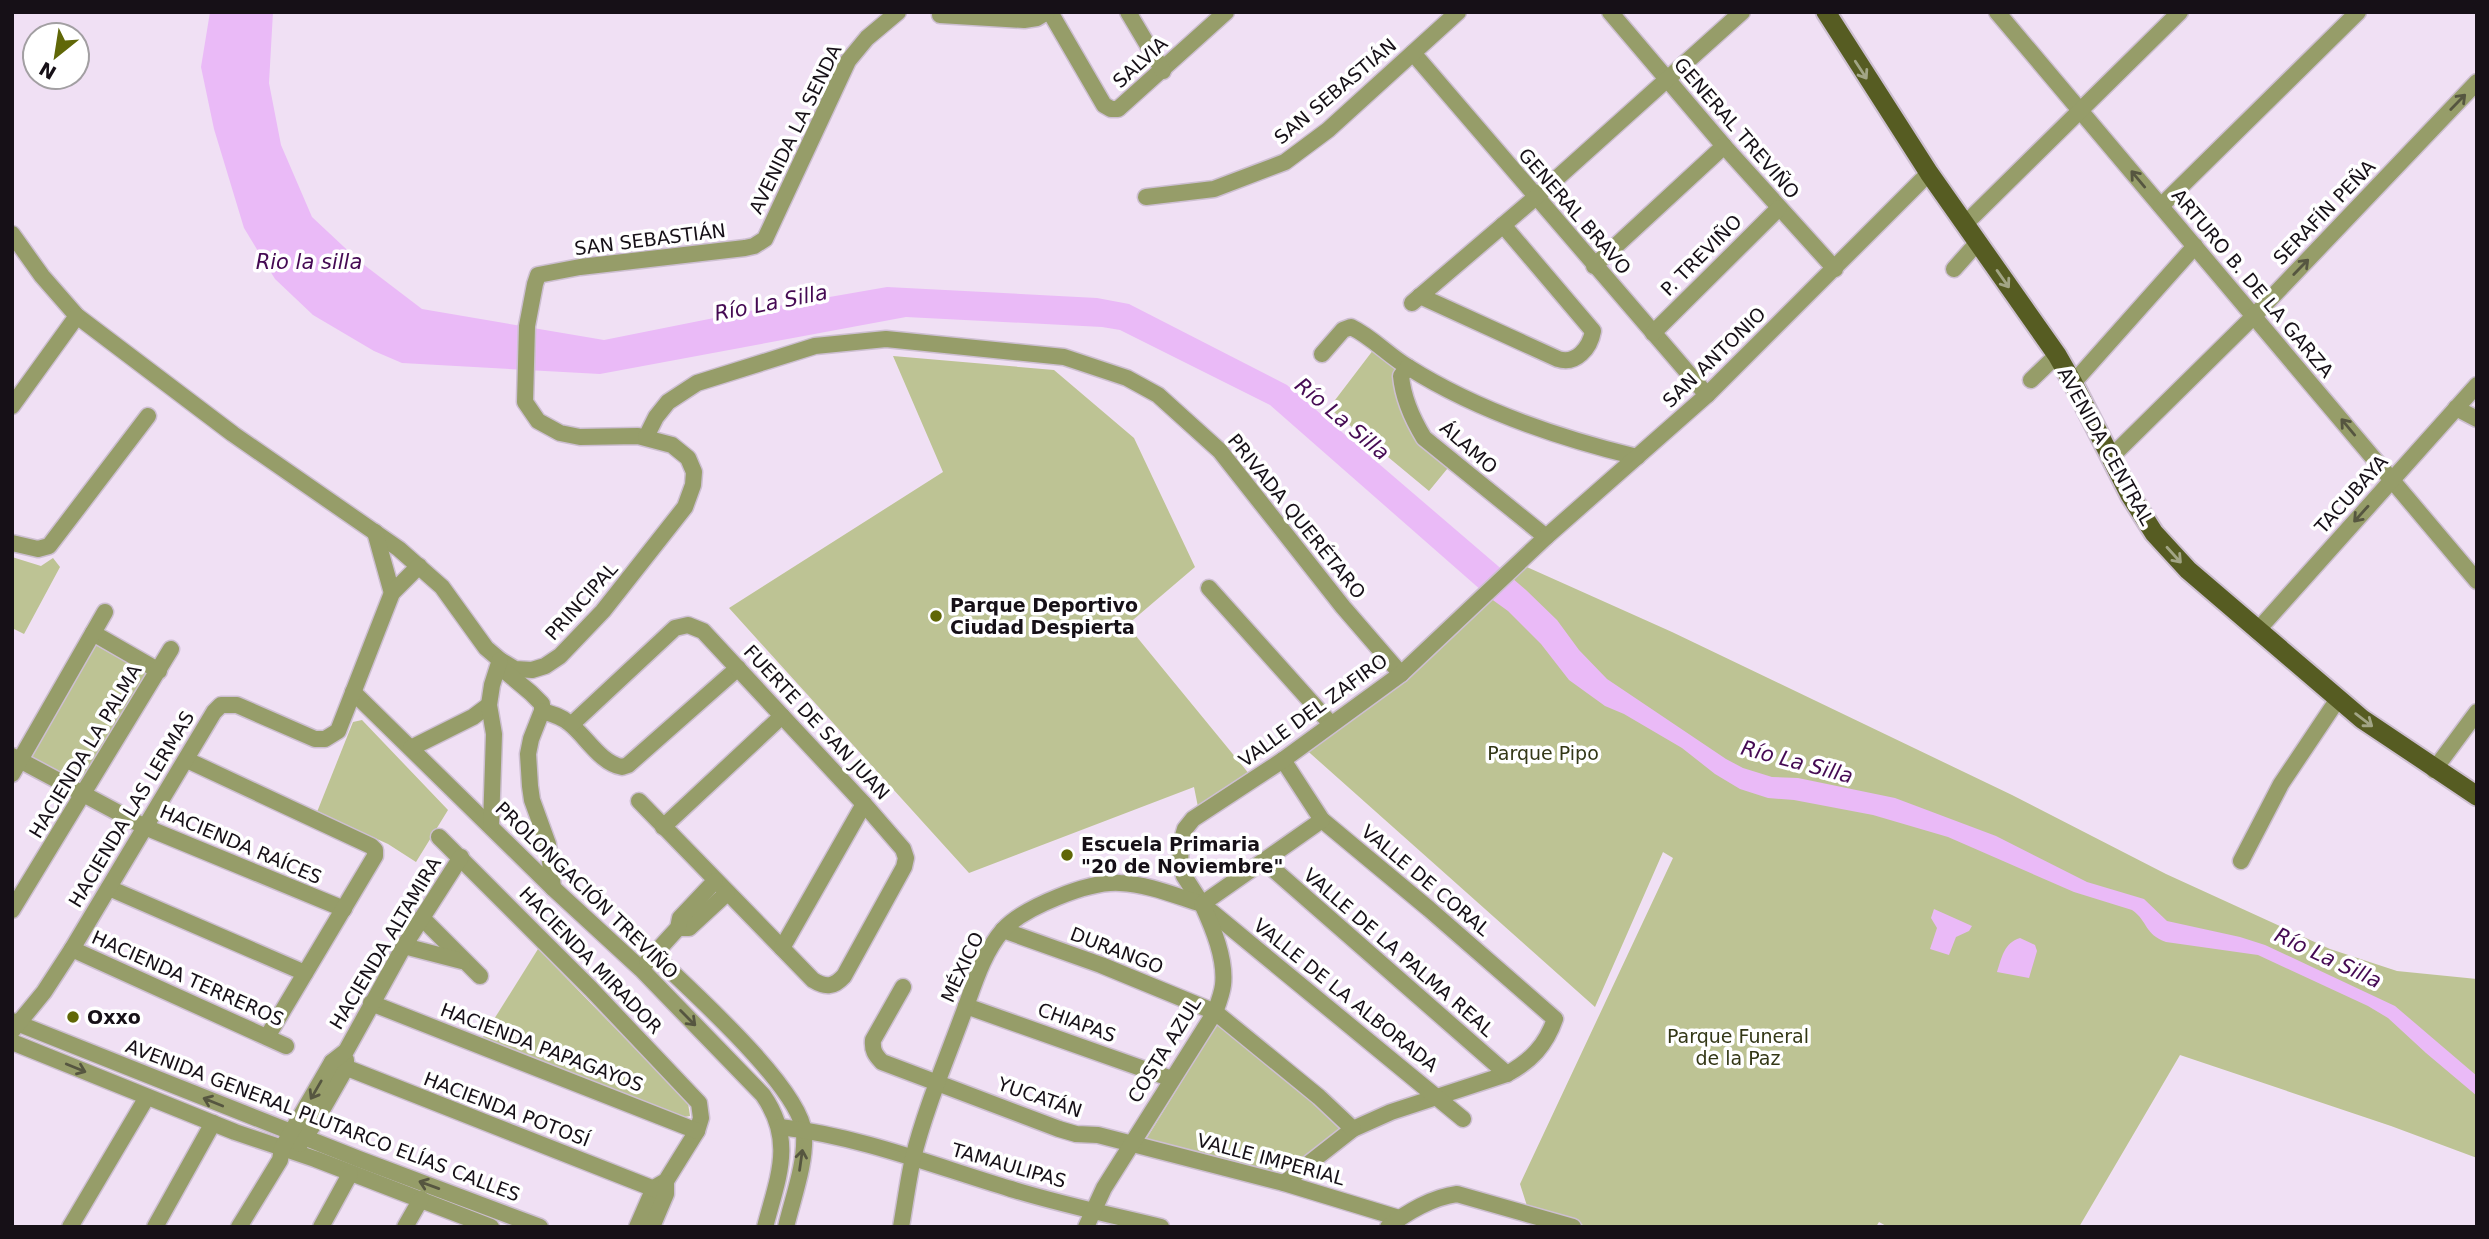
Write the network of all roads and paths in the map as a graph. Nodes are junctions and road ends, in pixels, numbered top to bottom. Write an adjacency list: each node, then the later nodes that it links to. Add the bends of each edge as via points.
1 (898, 12): 28 (street, AVENIDA LA SENDA, via 848,61)
2 (1048, 12): 12 (street, via 1024,20); 15 (street, SALVIA, via 1104,105 1111,109 1118,109)
3 (1128, 12): 15 (street)
4 (1458, 12): 14 (street, SAN SEBASTIÁN)
5 (1610, 12): 16 (street, GENERAL TREVIÑO)
6 (1742, 12): 16 (street)
7 (1826, 12): 20 (main road, AVENIDA CENTRAL, one-way to 20)
8 (1997, 12): 18 (street, ARTURO B. DE LA GARZA)
9 (2180, 12): 18 (street)
10 (2358, 12): 23 (street)
11 (940, 15): 12 (street)
12 (983, 15)
13 (1218, 15): 15 (street, SALVIA)
14 (1413, 53): 21 (street, SAN SEBASTIÁN, via 1328,130 1285,162 1214,189); 22 (street, GENERAL BRAVO)
15 (1163, 71)
16 (1667, 79): 19 (street, GENERAL TREVIÑO); 22 (street)
17 (2477, 82): 36 (street, SERAFÍN PEÑA, one-way to 17)
18 (2082, 111): 23 (street, ARTURO B. DE LA GARZA, one-way to 18); 25 (street)
19 (1724, 146): 24 (street, GENERAL TREVIÑO); 31 (street)
20 (1929, 173): 25 (main road, AVENIDA CENTRAL); 32 (street, SAN ANTONIO)
21 (1146, 197)
22 (1536, 197): 26 (street); 31 (street, GENERAL BRAVO)
23 (2161, 206): 30 (street, ARTURO B. DE LA GARZA)
24 (1779, 208): 32 (street, GENERAL TREVIÑO); 37 (street, P. TREVIÑO)
25 (1965, 224): 29 (main road, AVENIDA CENTRAL)
26 (1503, 225): 26 (street, via 1416,299 1558,359 1574,360 1588,346 1593,331)
27 (12, 234): 35 (street)
28 (765, 239): 34 (street, SAN SEBASTIÁN, via 745,248 580,267)
29 (1978, 242): 33 (street); 39 (main road, AVENIDA CENTRAL, one-way to 39)
30 (2195, 246): 36 (street, ARTURO B. DE LA GARZA); 42 (street)
31 (1594, 266): 37 (street, GENERAL BRAVO)
32 (1835, 270): 44 (street, SAN ANTONIO)
33 (1954, 270)
34 (536, 280): 49 (street, PRINCIPAL, via 527,326 525,402 538,421 580,437)
35 (77, 316): 45 (street); 53 (street, via 233,434)
36 (2254, 316): 51 (street, SERAFÍN PEÑA); 52 (street, ARTURO B. DE LA GARZA, one-way to 36)
37 (1653, 333): 44 (street, GENERAL BRAVO)
38 (1322, 354): 40 (street, via 1351,327)
39 (2056, 355): 41 (street); 42 (main road, AVENIDA CENTRAL)
40 (1408, 367): 50 (street, via 1524,424); 54 (street, ÁLAMO, via 1401,376 1402,389 1424,438)
41 (2031, 380)
42 (2073, 383): 51 (main road, AVENIDA CENTRAL)
43 (2477, 385): 46 (street, TACUBAYA)
44 (1707, 395): 50 (street, SAN ANTONIO)
45 (12, 406)
46 (2456, 408): 48 (street); 52 (street, TACUBAYA)
47 (148, 416): 55 (street, via 49,546 44,549)
48 (2477, 419)
49 (646, 437): 65 (street, PRINCIPAL, via 672,445 688,458 694,485 685,507 619,592 560,656 532,670); 67 (street, PRIVADA QUERÉTARO, via 668,402 697,383 815,346 886,339 1064,357 1127,377 1158,395 1220,451 1343,607)
50 (1637, 457): 54 (street, SAN ANTONIO)
51 (2111, 457): 62 (main road, AVENIDA CENTRAL, one-way to 62, via 2154,533 2195,577)
52 (2392, 479): 58 (street, ARTURO B. DE LA GARZA); 62 (street, TACUBAYA, one-way to 62)
53 (375, 532): 57 (street); 60 (street)
54 (1546, 537): 56 (street, SAN ANTONIO)
55 (12, 542)
56 (1520, 564): 67 (street, VALLE DEL ZAFIRO)
57 (419, 566): 60 (street, HACIENDA LAS LERMAS); 65 (street, via 442,587)
58 (2477, 581)
59 (1209, 588): 76 (street)
60 (391, 593): 69 (street, HACIENDA LAS LERMAS)
61 (105, 612): 63 (street)
62 (2257, 631): 70 (main road, AVENIDA CENTRAL)
63 (93, 634): 68 (street); 80 (street)
64 (170, 649): 68 (street, HACIENDA LA PALMA)
65 (499, 663): 71 (street); 72 (street, via 539,700)
66 (738, 668): 74 (street, FUERTE DE SAN JUAN); 75 (street, via 628,765 609,762); 75 (street, FUERTE DE SAN JUAN, via 702,631 688,625 675,628)
67 (1406, 669): 76 (street, VALLE DEL ZAFIRO)
68 (159, 671): 82 (street, HACIENDA LA PALMA)
69 (353, 692): 77 (street, PROLONGACIÓN TREVIÑO); 78 (street, HACIENDA LAS LERMAS, via 338,731 325,739 237,705 221,705)
70 (2338, 699): 81 (main road, AVENIDA CENTRAL, one-way to 81); 93 (street, via 2281,784)
71 (489, 705): 77 (street); 87 (street, via 494,734)
72 (542, 711): 75 (street); 97 (street, via 528,754 532,800 548,844)
73 (2477, 712): 81 (street)
74 (782, 716): 85 (street, FUERTE DE SAN JUAN); 89 (street)
75 (572, 724)
76 (1331, 724): 79 (street, VALLE DEL ZAFIRO)
77 (411, 748): 87 (street, PROLONGACIÓN TREVIÑO)
78 (187, 760): 88 (street, HACIENDA LAS LERMAS); 101 (street, via 371,846 375,856)
79 (1283, 760): 86 (street, VALLE DE CORAL); 94 (street, VALLE DEL ZAFIRO, via 1193,819 1181,844)
80 (15, 763): 82 (street, HACIENDA RAÍCES)
81 (2434, 770): 83 (main road, AVENIDA CENTRAL)
82 (83, 795): 88 (street, HACIENDA RAÍCES); 102 (street, HACIENDA LA PALMA)
83 (2477, 796)
84 (639, 801): 89 (street)
85 (864, 804): 107 (street); 107 (street, FUERTE DE SAN JUAN, via 906,858 844,976 828,986 813,980)
86 (1322, 820): 92 (street); 123 (street, VALLE DE CORAL, via 1555,1019 1533,1057)
87 (491, 826): 97 (street, PROLONGACIÓN TREVIÑO)
88 (145, 827): 96 (street, HACIENDA LAS LERMAS); 101 (street, HACIENDA RAÍCES)
89 (663, 827): 95 (street)
90 (439, 837): 91 (street, HACIENDA MIRADOR)
91 (461, 857): 103 (street, HACIENDA ALTAMIRA); 131 (street, HACIENDA MIRADOR, via 695,1097 701,1111)
92 (1264, 861): 100 (street); 123 (street, VALLE DE LA PALMA REAL)
93 (2241, 861)
94 (1184, 876): 99 (street); 100 (street, VALLE DEL ZAFIRO)
95 (715, 881): 98 (street); 104 (street, via 680,918)
96 (109, 888): 108 (street, HACIENDA LAS LERMAS); 112 (street)
97 (553, 888): 111 (street, PROLONGACIÓN TREVIÑO)
98 (727, 893): 104 (street, via 689,928); 107 (street)
99 (1166, 894): 100 (street, MÉXICO); 105 (street, MÉXICO, via 1118,882 1092,887 1023,914)
100 (1202, 904): 117 (street, COSTA AZUL, via 1222,962 1223,985); 127 (street, VALLE DE LA ALBORADA)
101 (344, 909): 112 (street)
102 (12, 910)
103 (422, 918): 106 (street, HACIENDA ALTAMIRA); 110 (street)
104 (678, 928): 109 (street)
105 (1003, 930): 116 (street, MÉXICO, via 981,967); 117 (street, DURANGO)
106 (404, 946): 110 (street); 115 (street, HACIENDA ALTAMIRA)
107 (782, 948)
108 (72, 949): 118 (street, HACIENDA LAS LERMAS, via 44,992); 119 (street, HACIENDA TERREROS)
109 (654, 955): 111 (street); 134 (street, PROLONGACIÓN TREVIÑO, via 782,1085)
110 (465, 962): 113 (street)
111 (640, 969): 132 (street, PROLONGACIÓN TREVIÑO, one-way to 132, via 749,1079)
112 (305, 973): 119 (street)
113 (480, 976)
114 (902, 987): 125 (street, YUCATÁN, via 873,1040 875,1056)
115 (371, 1003): 122 (street, HACIENDA ALTAMIRA); 131 (street, HACIENDA PAPAGAYOS)
116 (966, 1006): 124 (street, CHIAPAS); 125 (street, MÉXICO)
117 (1215, 1013): 124 (street, COSTA AZUL); 133 (street, DURANGO)
118 (14, 1025): 128 (street, AVENIDA GENERAL PLUTARCO ELÍAS CALLES, one-way to 118)
119 (267, 1037): 121 (street, HACIENDA TERREROS)
120 (12, 1042): 126 (street, AVENIDA GENERAL PLUTARCO ELÍAS CALLES, one-way to 126)
121 (286, 1046)
122 (339, 1065): 136 (street, HACIENDA ALTAMIRA); 142 (street, HACIENDA POTOSÍ)
123 (1507, 1074): 127 (street)
124 (1172, 1079): 137 (street, COSTA AZUL)
125 (937, 1084): 137 (street, YUCATÁN, via 1059,1129); 139 (street, MÉXICO)
126 (147, 1097): 130 (street, AVENIDA GENERAL PLUTARCO ELÍAS CALLES); 148 (street)
127 (1437, 1098): 129 (street, VALLE DE LA ALBORADA); 133 (street)
128 (243, 1114): 135 (street); 136 (street, AVENIDA GENERAL PLUTARCO ELÍAS CALLES)
129 (1463, 1119)
130 (213, 1123): 135 (street, AVENIDA GENERAL PLUTARCO ELÍAS CALLES); 149 (street)
131 (699, 1124): 142 (street)
132 (780, 1127): 134 (street); 156 (street, PROLONGACIÓN TREVIÑO, via 780,1163)
133 (1353, 1129): 141 (street)
134 (804, 1130): 139 (street); 157 (street, PROLONGACIÓN TREVIÑO, one-way to 134, via 801,1168)
135 (235, 1132): 138 (street, AVENIDA GENERAL PLUTARCO ELÍAS CALLES)
136 (298, 1135): 138 (street, HACIENDA ALTAMIRA); 144 (street, AVENIDA GENERAL PLUTARCO ELÍAS CALLES, one-way to 136)
137 (1131, 1144): 141 (street, VALLE IMPERIAL); 145 (street, COSTA AZUL)
138 (285, 1154): 140 (street, AVENIDA GENERAL PLUTARCO ELÍAS CALLES); 150 (street, HACIENDA ALTAMIRA)
139 (914, 1158): 145 (street, TAMAULIPAS); 158 (street, MÉXICO)
140 (350, 1174): 143 (street, AVENIDA GENERAL PLUTARCO ELÍAS CALLES); 151 (street)
141 (1284, 1183): 146 (street, VALLE IMPERIAL)
142 (662, 1188): 154 (street); 155 (street)
143 (421, 1199): 147 (street, AVENIDA GENERAL PLUTARCO ELÍAS CALLES); 152 (street)
144 (493, 1209): 147 (street); 153 (street, AVENIDA GENERAL PLUTARCO ELÍAS CALLES)
145 (1093, 1210): 159 (street, COSTA AZUL); 160 (street, TAMAULIPAS)
146 (1393, 1222): 161 (street, via 1437,1198 1457,1194)
147 (486, 1226)
148 (70, 1227)
149 (155, 1227)
150 (239, 1227)
151 (321, 1227)
152 (405, 1227)
153 (540, 1227)
154 (637, 1227)
155 (652, 1227)
156 (765, 1227)
157 (786, 1227)
158 (901, 1227)
159 (1086, 1227)
160 (1161, 1227)
161 (1573, 1227)

